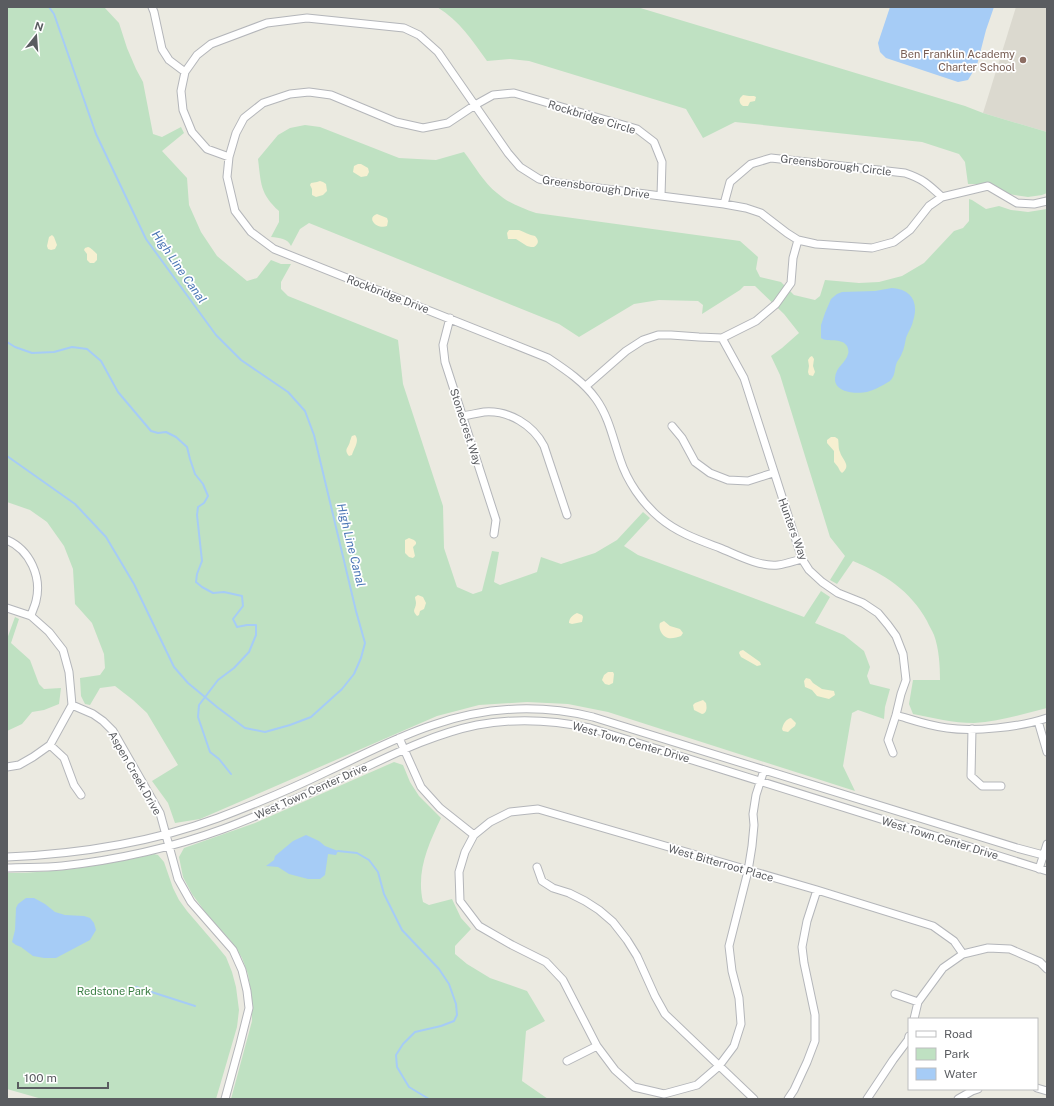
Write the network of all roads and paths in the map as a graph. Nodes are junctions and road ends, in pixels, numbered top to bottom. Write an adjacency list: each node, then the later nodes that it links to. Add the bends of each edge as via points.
1 (152, 7): 2 (street, via 162,49 169,60)
2 (185, 72): 3 (street, Greensborough Drive, via 197,56 211,44 267,23 307,18 404,28 419,35 438,52); 4 (street, Greensborough Drive, via 181,91 183,110 192,132 207,149)
3 (475, 105): 4 (street, Rockbridge Drive, via 448,123 423,128 396,122 331,94 290,94 263,103 244,118 236,133); 5 (street, Greensborough Drive, via 508,154 520,167 540,179); 5 (street, Rockbridge Circle, via 493,96 514,93 637,129 654,142 662,162)
4 (229, 157): 10 (street, Rockbridge Drive, via 228,177 235,211 251,232 274,249)
5 (661, 196): 8 (street, Greensborough Drive)
6 (942, 197): 7 (street, Greensborough Drive, via 988,186 1017,203 1034,204); 8 (street, Greensborough Circle, via 927,183 904,174 771,158 751,164 730,182); 9 (street, Greensborough Drive, via 928,206 910,230 894,242 872,248 816,244)
7 (1047, 201)
8 (724, 204): 9 (street, Greensborough Drive, via 761,213)
9 (798, 240): 11 (street, via 793,258 791,283 780,299 756,321)
10 (450, 318): 12 (street, Rockbridge Drive, via 548,358); 13 (street, Stonecrest Way, via 443,345 445,362)
11 (722, 338): 12 (street, via 658,335 643,340 626,350); 15 (street, Hunters Way, via 744,378)
12 (586, 386): 19 (street, Rockbridge Drive, via 597,400 608,422 627,476 642,500 660,518 693,538 764,564 777,565)
13 (462, 416): 16 (street, via 485,412 502,413 529,426 544,446); 17 (street, Stonecrest Way, via 496,520)
14 (672, 426): 15 (street, via 695,462 710,474 728,480 748,481)
15 (774, 473): 19 (street, Hunters Way)
16 (567, 515)
17 (494, 534)
18 (7, 540): 21 (street, via 22,550 32,562 38,581 37,601)
19 (802, 559): 23 (street, Hunters Way, via 822,582 878,613 896,636 903,654 906,680)
20 (7, 608): 21 (street)
21 (31, 616): 22 (street, via 49,632 62,650 69,672)
22 (72, 705): 28 (street); 37 (street, Aspen Creek Drive, via 93,714 113,731 160,813)
23 (896, 715): 26 (street, via 925,724); 31 (street, Hunters Way, via 888,740)
24 (1047, 718): 25 (street)
25 (1038, 721): 26 (street, via 997,728); 30 (street)
26 (972, 729): 35 (street, via 971,776 982,786)
27 (399, 738): 29 (street); 33 (street, West Town Center Drive, via 475,713 551,709 593,717); 37 (street, West Town Center Drive, via 244,808 199,825)
28 (50, 745): 32 (street, via 19,765); 36 (street, via 64,758 74,785)
29 (404, 750): 34 (street, West Town Center Drive, via 438,736 478,725 549,721 590,728); 38 (street, via 421,787 440,808); 40 (street, West Town Center Drive, via 277,807 222,829)
30 (1047, 752)
31 (893, 753)
32 (7, 767)
33 (764, 770): 34 (street); 41 (street, West Town Center Drive)
34 (761, 782): 45 (street, West Town Center Drive); 46 (street, via 753,814)
35 (1001, 786)
36 (82, 795)
37 (165, 834): 40 (street, Aspen Creek Drive); 42 (street, West Town Center Drive, via 111,847 42,855)
38 (474, 835): 46 (street, West Bitterroot Place, via 490,822 510,812 538,809); 55 (street, via 459,872 460,901 479,926 546,962 563,980)
39 (1047, 844): 41 (street)
40 (168, 846): 44 (street, West Town Center Drive, via 116,858 61,866); 60 (street, Aspen Creek Drive, via 178,880 191,902 233,950 242,970 247,991 249,1008)
41 (1045, 855): 45 (street)
42 (7, 856)
43 (537, 867): 57 (street, via 542,881 585,901 613,922 637,956 665,1014)
44 (7, 868)
45 (1039, 869): 47 (street, West Town Center Drive)
46 (748, 871): 48 (street, West Bitterroot Place); 57 (street, via 729,946 741,1024 734,1046)
47 (1047, 871)
48 (818, 890): 49 (street, West Bitterroot Place, via 933,926 954,941); 62 (street, via 807,921 802,948 815,1015 815,1041)
49 (963, 954): 50 (street, via 988,948 1010,949 1040,962); 52 (street, via 943,968)
50 (1047, 970)
51 (895, 994): 52 (street)
52 (918, 1002): 53 (street)
53 (914, 1018)
54 (908, 1040): 63 (street)
55 (597, 1046): 56 (street); 59 (street, via 615,1070 634,1087)
56 (568, 1061)
57 (719, 1066): 59 (street, via 697,1085); 61 (street)
58 (975, 1090): 64 (street)
59 (665, 1097)
60 (225, 1099)
61 (754, 1099)
62 (788, 1099)
63 (867, 1099)
64 (958, 1099)

